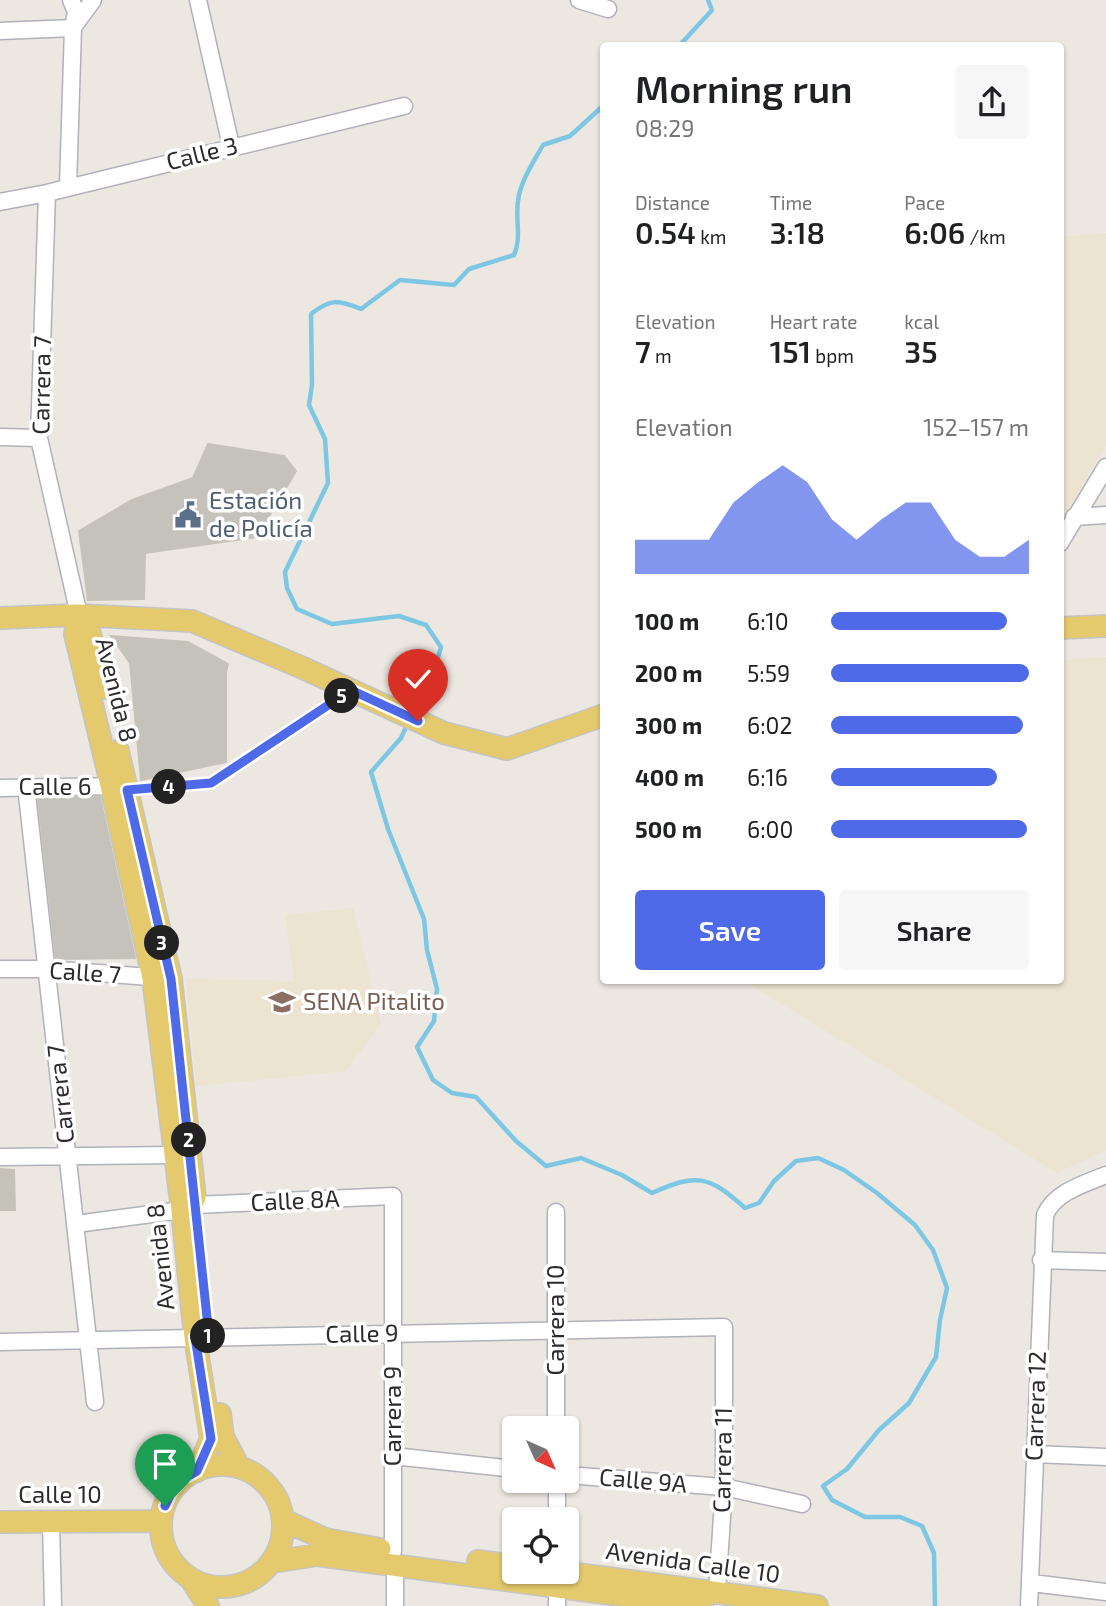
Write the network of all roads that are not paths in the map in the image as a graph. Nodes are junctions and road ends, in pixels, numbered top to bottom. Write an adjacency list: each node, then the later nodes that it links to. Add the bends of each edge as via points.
1 (71, 0): 6 (street, via 76,12)
2 (93, 0): 6 (street)
3 (198, 0): 9 (street)
4 (579, 0): 5 (street)
5 (608, 9)
6 (73, 28): 7 (street); 10 (street)
7 (0, 31)
8 (404, 106): 9 (street, Calle 3)
9 (231, 146): 10 (street, Calle 3)
10 (68, 187): 11 (street, Calle 3)
11 (47, 193): 12 (street, Calle 3); 14 (street, Carrera 7)
12 (0, 202)
13 (0, 437): 14 (street)
14 (39, 438): 19 (street, Carrera 7)
15 (1106, 467): 17 (street)
16 (1106, 515): 17 (street)
17 (1074, 517): 18 (street)
18 (1064, 536)
19 (79, 615): 20 (main road); 23 (main road, via 192,621 444,733 507,749); 25 (main road, Avenida 8, via 89,630)
20 (0, 618)
21 (1106, 626): 22 (main road)
22 (1064, 628)
23 (600, 717)
24 (26, 786): 25 (street, Calle 6); 26 (street, Calle 6); 28 (street, Carrera 7)
25 (121, 787): 29 (main road, Avenida 8)
26 (0, 788)
27 (0, 969): 28 (street, Calle 7)
28 (47, 969): 29 (street, Calle 7); 31 (street, Carrera 7)
29 (162, 978): 30 (main road, Avenida 8); 35 (main road, Avenida 8)
30 (175, 1155): 31 (street); 35 (main road, Avenida 8)
31 (68, 1156): 32 (street); 37 (street, Carrera 7)
32 (0, 1157)
33 (1106, 1175): 38 (street, Carrera 12, via 1069,1191 1049,1206)
34 (393, 1196): 35 (street, Calle 8A); 42 (street, Carrera 9)
35 (189, 1208): 37 (street, Calle 8A); 43 (main road, Avenida 8)
36 (556, 1212): 41 (street, Carrera 10)
37 (76, 1224): 44 (street, Carrera 7)
38 (1041, 1260): 39 (street); 48 (street, Carrera 12)
39 (1106, 1262)
40 (724, 1327): 41 (street, Calle 9); 55 (street, Carrera 11)
41 (556, 1330): 42 (street, Calle 9); 47 (street, Carrera 10)
42 (393, 1333): 43 (street, Calle 9); 49 (street, Carrera 9)
43 (202, 1337): 44 (street, Calle 9); 51 (main road, Avenida 8, via 223,1437); 53 (main road, Avenida 8, via 211,1439)
44 (87, 1340): 45 (street, Calle 9); 46 (street, Carrera 7)
45 (0, 1342)
46 (95, 1402)
47 (556, 1416)
48 (1034, 1454): 50 (street); 66 (street, Carrera 12)
49 (393, 1456): 52 (street); 61 (street, Carrera 9)
50 (1106, 1457)
51 (239, 1467): 53 (main road, via 218,1465); 57 (main road, via 265,1481 274,1492)
52 (502, 1468)
53 (197, 1471): 58 (main road, via 172,1491)
54 (579, 1476): 55 (street, Calle 9A)
55 (724, 1487): 56 (street, Calle 9A); 69 (street, Carrera 11)
56 (802, 1504)
57 (283, 1520): 61 (main road, Avenida Calle 10, via 325,1539); 62 (main road, via 283,1535)
58 (161, 1521): 60 (main road, Calle 10); 64 (main road, via 168,1555)
59 (0, 1522): 60 (main road, Calle 10)
60 (51, 1522): 70 (street)
61 (394, 1558): 62 (main road, Avenida Calle 10, via 317,1555); 63 (main road, Avenida Calle 10); 67 (main road, Avenida Calle 10); 73 (street, Carrera 9)
62 (272, 1562): 65 (main road)
63 (502, 1565)
64 (191, 1579): 65 (main road, via 218,1587); 71 (main road)
65 (245, 1583): 72 (main road)
66 (1032, 1583): 68 (street); 75 (street, Carrera 12)
67 (558, 1588): 69 (main road, Avenida Calle 10)
68 (1106, 1592)
69 (710, 1599): 74 (main road, Avenida Calle 10)
70 (52, 1606)
71 (208, 1606)
72 (235, 1606)
73 (395, 1606)
74 (817, 1606)
75 (1029, 1606)

